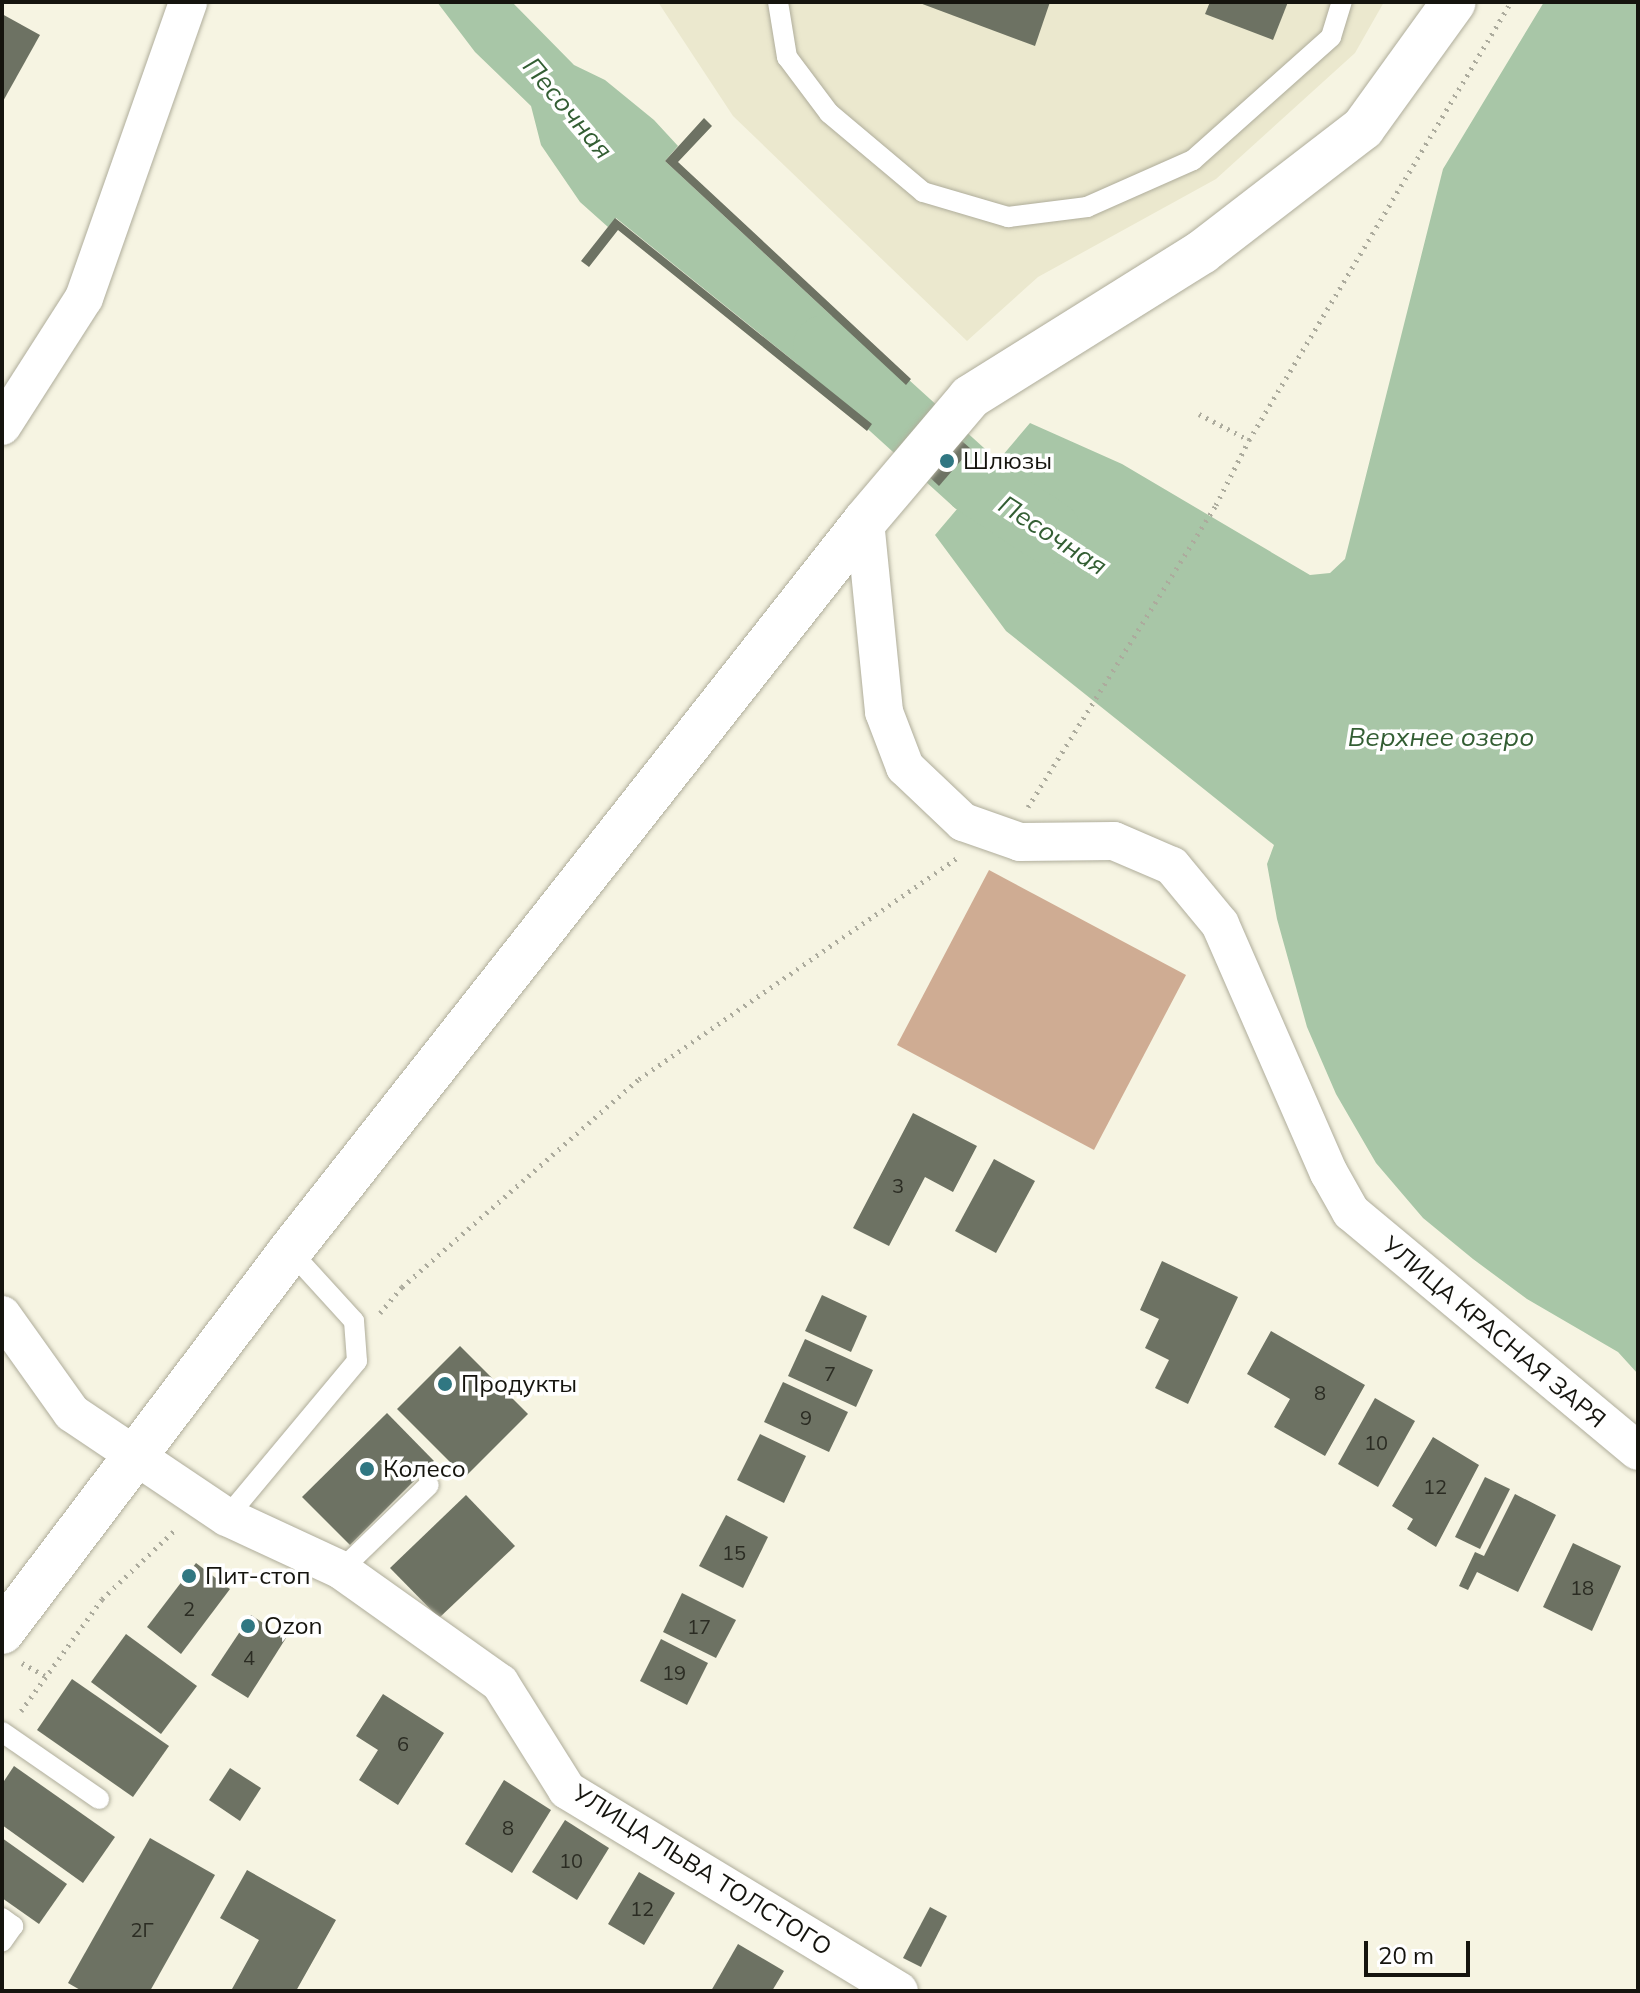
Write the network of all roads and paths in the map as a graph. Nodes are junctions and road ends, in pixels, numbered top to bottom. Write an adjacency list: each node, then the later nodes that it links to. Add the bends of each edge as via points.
1 (188, 2): 7 (street, via 84,298)
2 (778, 2): 3 (lane, via 787,57 829,113 923,192 1008,217 1087,207 1193,160 1331,37)
3 (1342, 2)
4 (1454, 2): 9 (main road, via 1363,128 1202,252 970,397)
5 (1511, 2): 8 (path)
6 (1199, 414): 8 (path)
7 (2, 426)
8 (1249, 440): 10 (path, via 1216,505 1030,805)
9 (865, 521): 10 (street, via 884,712 905,767 963,822); 11 (main road)
10 (994, 833): 13 (path, via 639,1079 402,1287); 14 (street, УЛИЦА КРАСНАЯ ЗАРЯ, via 1020,842 1114,841 1172,866 1220,924 1351,1212)
11 (290, 1251): 13 (lane, via 354,1321); 15 (main road)
12 (2, 1315): 15 (street, УЛИЦА ЛЬВА ТОЛСТОГО, via 72,1413)
13 (356, 1342): 17 (lane, via 357,1361)
14 (1638, 1451)
15 (136, 1461): 17 (street, УЛИЦА ЛЬВА ТОЛСТОГО); 19 (main road)
16 (429, 1485): 18 (lane)
17 (215, 1510): 18 (street, УЛИЦА ЛЬВА ТОЛСТОГО); 20 (path, via 102,1599)
18 (341, 1570): 24 (street, УЛИЦА ЛЬВА ТОЛСТОГО, via 500,1683 567,1790)
19 (2, 1632)
20 (4, 1733): 21 (lane)
21 (99, 1799)
22 (2, 1918): 23 (lane, via 13,1926)
23 (2, 1942)
24 (899, 1991)

